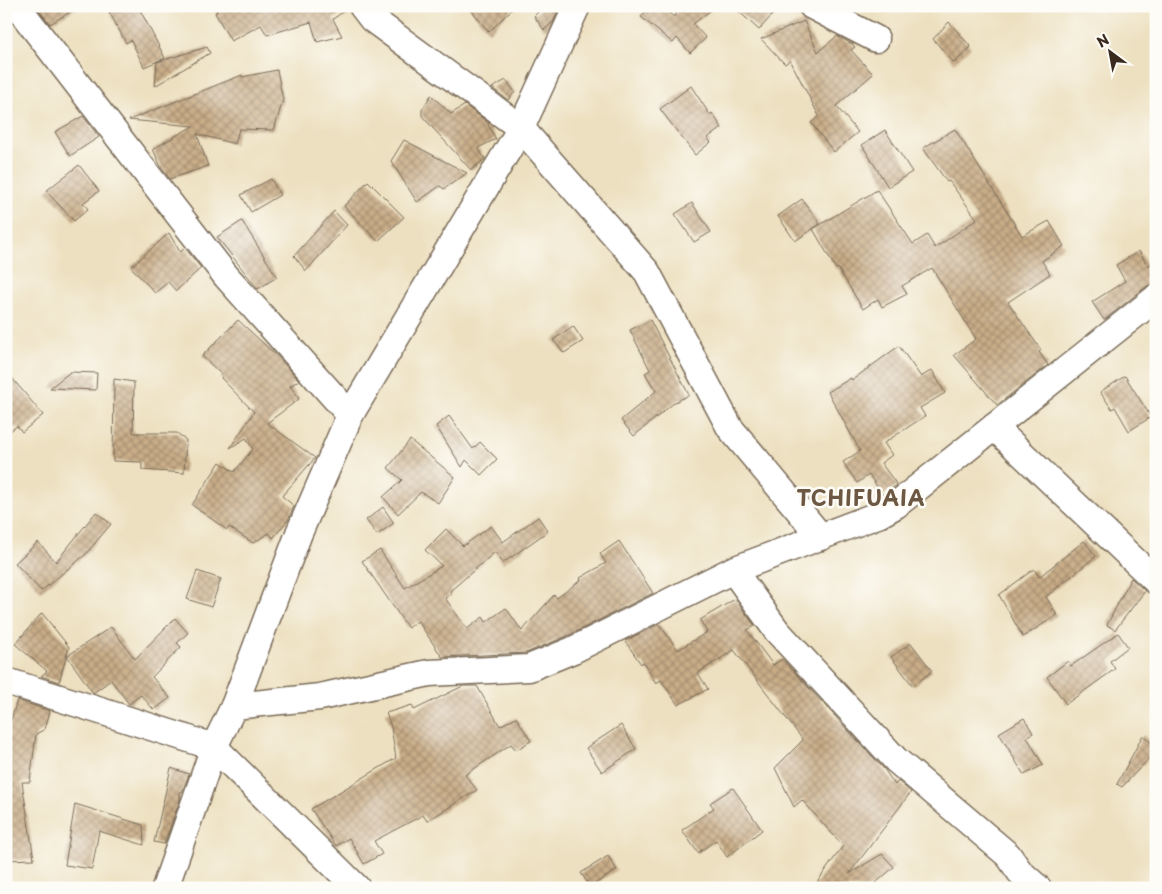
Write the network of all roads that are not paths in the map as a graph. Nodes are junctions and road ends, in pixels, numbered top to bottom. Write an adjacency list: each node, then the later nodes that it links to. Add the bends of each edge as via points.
1 (16, 6): 8 (street, via 226,276)
2 (362, 6): 6 (street, via 372,19)
3 (577, 6): 6 (street)
4 (812, 6): 5 (street)
5 (876, 39)
6 (521, 128): 8 (street); 10 (street, via 647,272 730,428)
7 (1156, 298): 9 (street)
8 (350, 415): 14 (street, via 299,533)
9 (994, 427): 10 (street, via 896,505); 12 (street)
10 (822, 537): 11 (street)
11 (733, 570): 14 (street, via 573,650 529,668 429,673 320,696); 16 (street, via 777,631 896,760 1008,855)
12 (1156, 581)
13 (6, 681): 15 (street)
14 (234, 706): 15 (street)
15 (214, 747): 17 (street); 18 (street)
16 (1028, 883)
17 (165, 888)
18 (357, 888)

